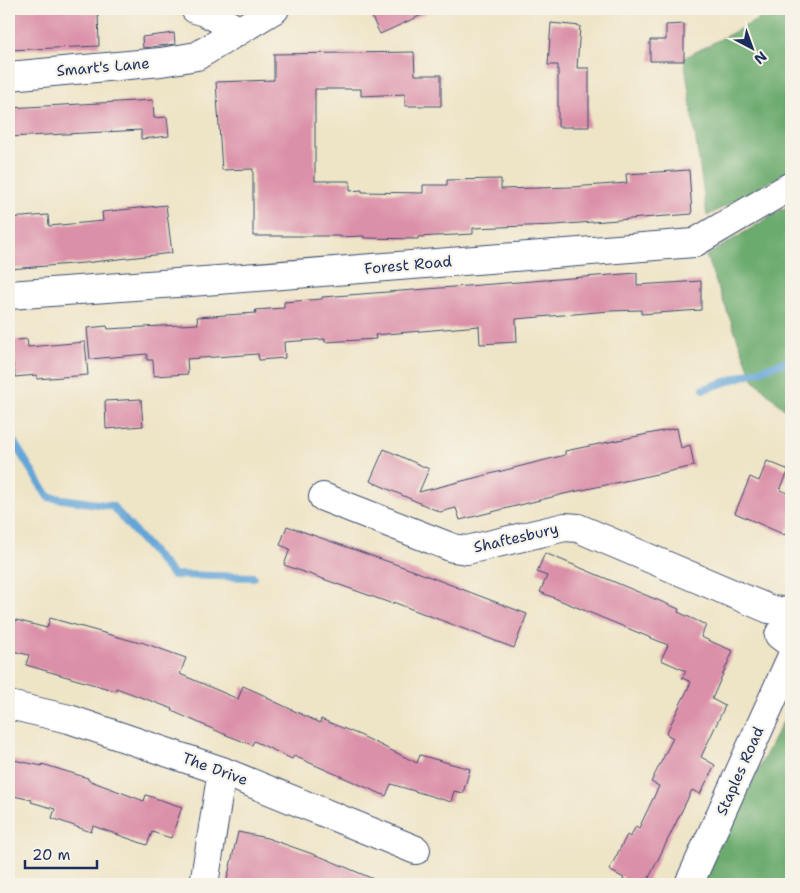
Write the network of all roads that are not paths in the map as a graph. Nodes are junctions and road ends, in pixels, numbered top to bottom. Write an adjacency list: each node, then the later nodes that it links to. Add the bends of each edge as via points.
1 (195, 9): 3 (street)
2 (275, 9): 3 (street)
3 (239, 30): 4 (street, Smart's Lane, via 197,56)
4 (9, 76)
5 (791, 186): 6 (street, Forest Road, via 694,243)
6 (9, 295)
7 (323, 496): 8 (street, Shaftesbury, via 453,548 467,550 565,527 578,528 768,609)
8 (788, 637): 13 (street, Staples Road)
9 (9, 705): 10 (street, The Drive, via 69,718)
10 (222, 771): 11 (street, The Drive); 12 (street)
11 (416, 850)
12 (204, 884)
13 (689, 884)

